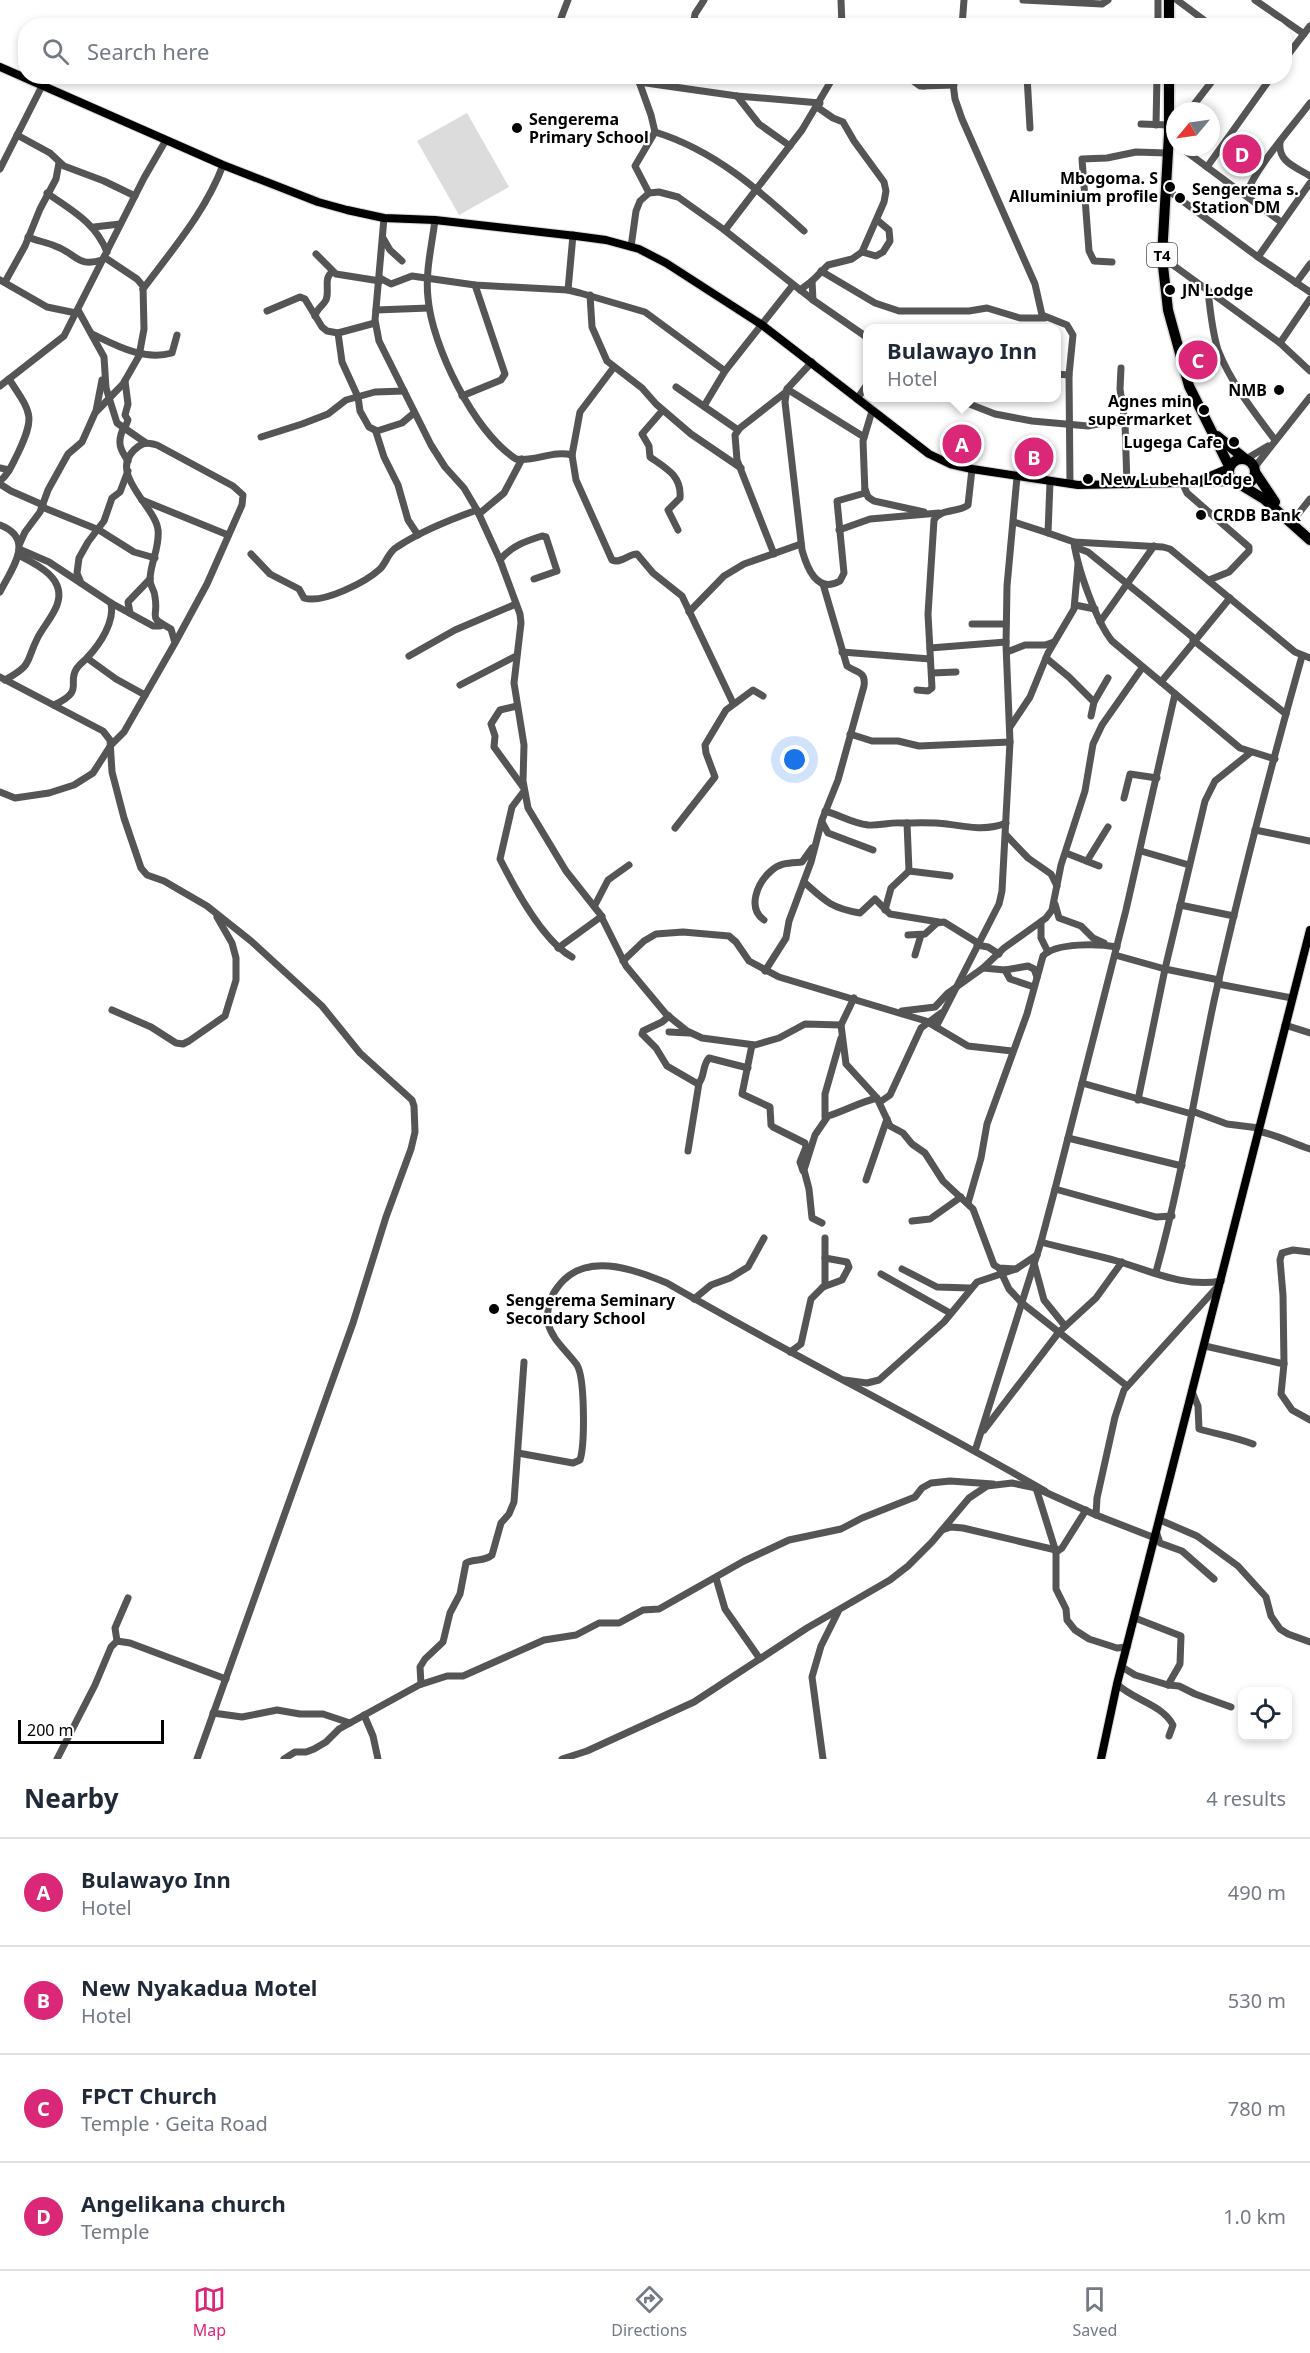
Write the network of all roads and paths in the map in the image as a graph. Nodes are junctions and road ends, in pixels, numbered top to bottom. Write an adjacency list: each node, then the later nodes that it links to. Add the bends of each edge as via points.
1 (568, 0): 11 (street)
2 (704, 0): 12 (street)
3 (841, 0): 13 (street)
4 (964, 0): 14 (street)
5 (1023, 0): 6 (street, via 1102,4)
6 (1108, 0)
7 (1158, 0): 15 (street)
8 (1169, 0): 16 (highway)
9 (1177, 0): 17 (street)
10 (1255, 0): 18 (street)
11 (561, 18)
12 (694, 18)
13 (842, 18)
14 (963, 18)
15 (1158, 18)
16 (1169, 18)
17 (1201, 18)
18 (1281, 18)
19 (1292, 26): 21 (street)
20 (1310, 26): 21 (street)
21 (1304, 34): 22 (street)
22 (1292, 50)
23 (0, 67): 24 (main road)
24 (18, 75)
25 (38, 84): 37 (main road)
26 (640, 84): 48 (street)
27 (667, 84): 39 (street)
28 (830, 84): 43 (street)
29 (916, 84): 38 (street)
30 (936, 84): 38 (street)
31 (954, 84): 110 (street, via 962,119 1035,284 1039,309)
32 (1027, 84): 46 (street)
33 (1157, 84): 45 (street)
34 (1169, 84): 40 (highway, T4)
35 (1210, 84): 41 (street)
36 (1266, 84): 58 (street)
37 (42, 86): 49 (street); 50 (main road)
38 (924, 86)
39 (737, 96): 43 (street); 52 (street, via 752,118)
40 (1170, 102)
41 (1196, 102)
42 (1310, 103): 51 (street)
43 (818, 105): 52 (street); 70 (street, via 843,122 884,182 884,202)
44 (1141, 124): 45 (street)
45 (1156, 125): 47 (street)
46 (1030, 128)
47 (1166, 128)
48 (655, 132): 62 (street, via 688,143); 65 (street, via 635,166)
49 (17, 135): 56 (street, via 50,153); 59 (street)
50 (166, 140): 57 (main road); 67 (street)
51 (1281, 141): 60 (street, via 1283,159); 66 (street)
52 (790, 146): 62 (street)
53 (1166, 153): 86 (street, via 1136,152 1082,159 1089,251 1094,261)
54 (1167, 156): 63 (highway, T4)
55 (1192, 156): 58 (street)
56 (59, 163): 64 (street, via 56,179); 67 (street)
57 (223, 165): 68 (main road, via 318,202); 97 (street, via 213,190)
58 (1207, 167): 66 (street)
59 (0, 169)
60 (1310, 176)
61 (1310, 183): 71 (street)
62 (757, 187): 74 (street); 75 (street)
63 (1165, 188): 83 (highway, T4); 84 (street)
64 (47, 193): 73 (street); 77 (street)
65 (649, 193): 74 (street, via 678,197); 79 (street, via 636,211)
66 (1246, 195): 71 (street)
67 (135, 196): 72 (street)
68 (384, 218): 69 (main road); 78 (street)
69 (435, 220): 76 (main road); 90 (street)
70 (877, 220): 80 (street); 80 (street, via 889,230 890,241 876,256)
71 (1281, 222): 84 (street)
72 (120, 224): 73 (street); 82 (street)
73 (94, 227): 82 (street)
74 (725, 230): 96 (street)
75 (804, 231)
76 (573, 235): 79 (main road); 98 (street)
77 (28, 237): 82 (street, via 83,262 92,263); 92 (street)
78 (382, 237): 85 (street); 91 (street)
79 (631, 246): 112 (main road, via 666,263)
80 (862, 252): 89 (street, via 828,265)
81 (316, 254): 88 (street)
82 (104, 256): 97 (street, via 137,279); 108 (street)
83 (1162, 256): 100 (street); 147 (highway, T4, via 1168,310 1179,354)
84 (1258, 257): 94 (street)
85 (402, 261)
86 (1112, 262)
87 (1310, 264): 94 (street)
88 (332, 272): 91 (street, via 349,278); 109 (street, via 326,299)
89 (821, 272): 93 (street); 110 (street, via 875,303 898,311 987,308 1020,318)
90 (427, 279): 91 (street, via 412,276 390,284); 95 (street); 105 (street)
91 (380, 280): 106 (street)
92 (3, 281): 108 (street, via 47,307)
93 (812, 281): 99 (street); 104 (street)
94 (1296, 283): 101 (street)
95 (475, 285): 98 (street); 134 (street, via 505,374 501,380)
96 (793, 285): 99 (street); 112 (street)
97 (143, 289): 118 (street)
98 (568, 290): 102 (street)
99 (800, 290): 104 (street)
100 (1208, 290): 117 (street); 153 (street, via 1218,349 1251,409)
101 (1310, 292)
102 (590, 295): 120 (street, via 593,332); 122 (street, via 645,312)
103 (1310, 299): 117 (street)
104 (813, 300): 115 (street)
105 (429, 308): 106 (street); 134 (street)
106 (376, 310): 111 (street)
107 (267, 311): 109 (street, via 300,297)
108 (77, 312): 114 (street); 127 (street, via 58,343)
109 (315, 316): 113 (street, via 325,329)
110 (1045, 318): 126 (street, via 1067,325 1072,331)
111 (375, 323): 113 (street); 132 (street, via 379,341)
112 (762, 325): 119 (main road); 122 (street)
113 (338, 333): 135 (street, via 342,362)
114 (92, 334): 118 (street); 124 (street, via 104,357)
115 (863, 335)
116 (177, 336): 118 (street, via 172,353)
117 (1280, 343): 123 (street)
118 (140, 354): 128 (street)
119 (812, 362): 133 (street); 138 (main road)
120 (614, 367): 141 (street, via 642,388); 155 (street, via 580,412)
121 (1121, 368): 145 (street)
122 (725, 371): 140 (street)
123 (1310, 371)
124 (103, 374): 137 (street); 143 (street)
125 (1061, 374): 126 (street)
126 (1069, 375): 146 (street)
127 (9, 380): 129 (street); 163 (street, via 30,420)
128 (125, 381): 137 (street); 148 (street, via 128,420)
129 (0, 386)
130 (676, 387): 140 (street)
131 (863, 389): 138 (street)
132 (404, 391): 135 (street); 144 (street)
133 (787, 391): 149 (street); 152 (street); 191 (street)
134 (462, 396): 156 (street, via 509,453)
135 (358, 397): 150 (street, via 360,413); 151 (street, via 344,400 330,412 302,424)
136 (1310, 397): 153 (street)
137 (108, 398): 143 (street); 148 (street)
138 (857, 399): 142 (main road)
139 (964, 402): 146 (street, via 995,414)
140 (704, 406): 149 (street)
141 (662, 411): 161 (street); 185 (street, via 642,434 650,457 674,474 679,483 680,498 668,510)
142 (872, 411): 152 (street); 162 (main road, via 929,454)
143 (95, 413): 177 (street, via 82,442 68,454)
144 (414, 413): 150 (street, via 402,423); 178 (street)
145 (1125, 423): 146 (street); 173 (street)
146 (1069, 424): 171 (street)
147 (1209, 427): 157 (highway, T4); 159 (highway, T4)
148 (123, 429): 154 (street); 158 (street, via 119,446)
149 (738, 430): 161 (street, via 736,454)
150 (376, 432): 189 (street, via 408,520)
151 (261, 437)
152 (864, 437): 174 (street)
153 (1274, 441): 157 (street); 164 (street)
154 (146, 443): 158 (street, via 132,452); 188 (street, via 157,445 241,492 243,501)
155 (572, 455): 156 (street); 212 (street, via 576,480 612,560 638,554 653,573 679,592)
156 (522, 459): 178 (street, via 504,493)
157 (1245, 459): 159 (highway, via 1235,460); 164 (highway, T4)
158 (128, 461): 165 (street)
159 (1229, 467): 167 (main road); 172 (highway, T4, via 1230,478)
160 (0, 468): 163 (street)
161 (741, 468): 196 (street)
162 (972, 469): 166 (main road); 179 (street, via 968,505)
163 (9, 470): 168 (street)
164 (1255, 470): 172 (highway, via 1251,481); 181 (highway, T4)
165 (128, 471): 175 (street); 184 (street)
166 (1017, 477): 169 (main road); 182 (street)
167 (1197, 481): 170 (main road); 172 (main road)
168 (0, 482): 177 (street)
169 (1050, 482): 171 (main road); 187 (street)
170 (1182, 482): 173 (main road); 202 (street, via 1186,493 1249,547 1249,552 1229,572)
171 (1070, 484): 173 (main road)
172 (1237, 484): 181 (highway, T4, via 1264,499)
173 (1127, 485)
174 (865, 488): 180 (street, via 874,501); 186 (street, via 863,495 837,501)
175 (140, 499): 188 (street); 197 (street, via 158,526)
176 (1310, 499): 181 (street)
177 (42, 506): 184 (street); 194 (street)
178 (478, 512): 189 (street, via 447,521); 198 (street)
179 (943, 512): 180 (street); 223 (street, via 934,520 928,594)
180 (932, 513): 186 (street, via 870,519)
181 (1288, 520): 190 (highway, T4)
182 (1014, 522): 187 (street); 216 (street)
183 (0, 525): 194 (street, via 15,533)
184 (99, 530): 197 (street, via 134,552); 204 (street, via 79,558 77,573)
185 (678, 530)
186 (839, 530): 203 (street, via 844,573 833,585)
187 (1048, 533): 192 (street)
188 (228, 535): 221 (street)
189 (418, 536): 195 (street, via 392,550 373,574 342,592 312,600 270,574)
190 (1310, 540)
191 (801, 544): 196 (street); 203 (street, via 811,573)
192 (1074, 544): 193 (street); 199 (street); 205 (street)
193 (1154, 546): 202 (street, via 1170,549); 205 (street)
194 (19, 549): 204 (street, via 49,562); 206 (street); 237 (street, via 48,572 59,594 28,664)
195 (251, 554)
196 (774, 554): 212 (street, via 724,576)
197 (155, 558): 200 (street)
198 (500, 560): 201 (street, via 520,543 546,537 557,571); 209 (street)
199 (1078, 561): 210 (street); 211 (street)
200 (150, 579): 213 (street, via 128,602); 217 (street, via 156,598 155,619)
201 (534, 579)
202 (1209, 580): 207 (street)
203 (823, 584): 224 (street)
204 (82, 585): 208 (street)
205 (1127, 585): 214 (street); 218 (street)
206 (0, 592)
207 (1230, 598): 218 (street); 229 (street)
208 (111, 603): 213 (street); 230 (street, via 112,614 104,635)
209 (516, 604): 227 (street, via 455,630); 228 (street, via 521,623)
210 (1075, 605): 211 (street); 220 (street)
211 (1095, 609): 214 (street)
212 (689, 612): 245 (street)
213 (130, 613): 217 (street, via 155,626)
214 (1100, 622): 233 (street, via 1112,641)
215 (972, 624): 216 (street)
216 (1006, 624): 219 (street)
217 (163, 625): 221 (street, via 171,630)
218 (1194, 639): 238 (street); 248 (street)
219 (1006, 642): 223 (street); 225 (street)
220 (1054, 642): 222 (street); 226 (street)
221 (175, 643): 242 (street)
222 (1040, 645): 225 (street, via 1025,645); 226 (street)
223 (930, 648): 231 (street)
224 (842, 652): 231 (street); 251 (street, via 848,667 860,671 865,680)
225 (1007, 652): 250 (street)
226 (1047, 655): 244 (street); 250 (street, via 1032,693)
227 (409, 656)
228 (516, 656): 239 (street); 247 (street)
229 (1302, 656): 232 (street); 248 (street)
230 (87, 658): 242 (street); 246 (street, via 76,669 73,691)
231 (930, 658): 235 (street)
232 (1310, 658)
233 (1142, 668): 238 (street); 272 (street, via 1093,744 1085,791)
234 (956, 672): 235 (street)
235 (932, 673): 240 (street, via 932,688)
236 (1108, 678): 244 (street)
237 (3, 679): 246 (street)
238 (1161, 682): 241 (street)
239 (460, 685)
240 (917, 690)
241 (1175, 694): 254 (street); 256 (street)
242 (144, 695): 253 (street, via 124,732)
243 (763, 696): 245 (street, via 753,690)
244 (1094, 702): 249 (street)
245 (733, 703): 265 (street, via 705,746 715,777)
246 (54, 705): 253 (street, via 98,727 107,734)
247 (517, 706): 257 (street, via 524,745); 257 (street, via 500,710 491,724 494,747)
248 (1286, 714): 255 (street)
249 (1091, 716)
250 (1010, 727): 252 (street)
251 (850, 734): 252 (street, via 872,741 917,746); 260 (street)
252 (1010, 742): 263 (street)
253 (111, 745): 258 (street, via 93,773 74,785 22,798); 287 (street, via 113,778 141,868)
254 (1250, 753): 255 (street); 275 (street, via 1211,786)
255 (1275, 759): 266 (street)
256 (1157, 778): 259 (street, via 1130,774); 271 (street)
257 (524, 789): 284 (street, via 534,821 566,871); 299 (street, via 512,807 500,859)
258 (0, 792)
259 (1124, 798)
260 (825, 811): 261 (street); 262 (street, via 871,825)
261 (822, 820): 268 (street); 270 (street, via 828,833)
262 (907, 823): 263 (street, via 971,828); 277 (street)
263 (1006, 823): 267 (street)
264 (1108, 827): 273 (street)
265 (675, 828)
266 (1255, 830): 269 (street); 289 (street)
267 (1006, 835): 278 (street, via 1028,858); 296 (street, via 1001,899)
268 (817, 840): 281 (street); 290 (street, via 802,862 784,863 768,874 757,892 754,908)
269 (1310, 841)
270 (873, 850)
271 (1141, 851): 275 (street); 298 (street)
272 (1066, 854): 273 (street); 279 (street)
273 (1086, 861): 276 (street)
274 (629, 865): 284 (street, via 608,880)
275 (1189, 865): 285 (street)
276 (1099, 866)
277 (909, 871): 280 (street); 286 (street, via 891,888)
278 (1049, 872): 279 (street); 282 (street)
279 (1059, 873): 282 (street)
280 (950, 876)
281 (804, 882): 286 (street, via 833,907 860,914 875,899); 309 (street, via 784,942)
282 (1057, 886): 283 (street)
283 (1054, 904): 292 (street); 297 (street, via 1059,918 1081,926)
284 (595, 905): 288 (street)
285 (1180, 905): 289 (street); 307 (street)
286 (885, 910): 291 (street)
287 (214, 912): 316 (street, via 236,958 236,980 225,1016 183,1044); 401 (street, via 322,1006 360,1053 412,1100 415,1119 411,1149 353,1323)
288 (602, 916): 299 (street); 305 (street)
289 (1234, 916): 311 (street)
290 (764, 920)
291 (939, 922): 295 (street); 296 (street)
292 (1041, 922): 300 (street, via 1041,938); 301 (street)
293 (1310, 930): 315 (main road)
294 (908, 935): 295 (street)
295 (921, 935): 302 (street)
296 (978, 944): 301 (street); 312 (street)
297 (1109, 946): 298 (street); 300 (street, via 1092,944)
298 (1117, 947): 303 (street)
299 (558, 948): 304 (street)
300 (1048, 951): 310 (street)
301 (999, 954): 306 (street)
302 (915, 955)
303 (1115, 955): 307 (street); 332 (street)
304 (572, 957)
305 (623, 961): 309 (street, via 651,936 698,932 732,937 745,958); 319 (street)
306 (983, 968): 308 (street); 312 (street)
307 (1165, 969): 311 (street); 334 (street)
308 (1005, 970): 310 (street, via 1030,966); 313 (street, via 1010,979)
309 (765, 972): 314 (street)
310 (1037, 977): 313 (street)
311 (1218, 982): 315 (street); 335 (street)
312 (954, 987): 317 (street, via 935,1007); 318 (street)
313 (1034, 987): 329 (street)
314 (854, 998): 317 (street); 321 (street)
315 (1292, 998): 322 (main road)
316 (112, 1010)
317 (899, 1011): 320 (street)
318 (941, 1012): 320 (street); 323 (street)
319 (669, 1016): 325 (street); 331 (street, via 643,1031 643,1036 668,1066)
320 (927, 1021): 323 (street); 333 (street, via 890,1095)
321 (842, 1025): 326 (street); 328 (street, via 802,1025 772,1041)
322 (1285, 1025): 327 (street); 338 (main road)
323 (936, 1027): 329 (street, via 963,1045)
324 (669, 1032): 325 (street)
325 (690, 1033): 328 (street)
326 (842, 1033): 333 (street, via 846,1064); 336 (street, via 825,1094)
327 (1310, 1033)
328 (752, 1045): 330 (street)
329 (1012, 1051): 347 (street, via 987,1124)
330 (748, 1068): 331 (street, via 709,1058); 343 (street, via 743,1095 768,1106 771,1126 805,1143 800,1162)
331 (699, 1083): 341 (street)
332 (1082, 1083): 334 (street); 339 (street)
333 (879, 1100): 336 (street, via 861,1102); 337 (street)
334 (1138, 1100): 335 (street)
335 (1192, 1113): 338 (street); 342 (street)
336 (825, 1117): 343 (street)
337 (887, 1119): 344 (street); 346 (street, via 890,1126 925,1153 943,1181)
338 (1259, 1129): 340 (street); 362 (main road)
339 (1068, 1138): 342 (street); 345 (street)
340 (1310, 1149)
341 (688, 1151)
342 (1182, 1166): 348 (street)
343 (804, 1172): 350 (street, via 812,1218)
344 (866, 1180)
345 (1055, 1190): 348 (street, via 1156,1217); 353 (street)
346 (962, 1197): 347 (street); 349 (street, via 930,1219)
347 (968, 1203): 359 (street, via 991,1260)
348 (1172, 1216): 360 (street)
349 (912, 1221)
350 (822, 1223)
351 (764, 1238): 365 (street, via 746,1269 711,1285)
352 (825, 1238): 355 (street)
353 (1041, 1242): 356 (street); 357 (street)
354 (1310, 1252): 373 (street, via 1287,1251 1280,1257)
355 (825, 1258): 363 (street); 363 (street, via 847,1262 849,1266 842,1280)
356 (1035, 1259): 359 (street, via 1016,1269); 366 (street); 368 (street, via 1044,1300)
357 (1122, 1262): 360 (street); 368 (street, via 1096,1298)
358 (902, 1269): 364 (street, via 937,1287)
359 (1000, 1271): 364 (street); 366 (street)
360 (1156, 1272): 362 (street, via 1192,1283)
361 (881, 1274): 367 (street)
362 (1221, 1282): 370 (main road); 375 (street)
363 (824, 1287): 371 (street, via 811,1299 802,1341)
364 (970, 1288): 367 (street)
365 (694, 1299): 371 (street); 381 (street, via 667,1283 607,1265 583,1269 562,1281 555,1290 548,1319 555,1338 581,1376 582,1458 573,1463)
366 (1022, 1303): 369 (street); 378 (street)
367 (950, 1313): 374 (street, via 879,1380 867,1383)
368 (1065, 1326): 369 (street)
369 (1059, 1332): 375 (street); 378 (street)
370 (1205, 1346): 373 (street); 376 (main road)
371 (790, 1352): 374 (street)
372 (524, 1362): 381 (street)
373 (1284, 1364): 377 (street, via 1280,1390 1284,1400 1292,1410)
374 (839, 1379): 380 (street)
375 (1127, 1386): 386 (street, via 1114,1417)
376 (1193, 1394): 379 (street, via 1199,1429); 387 (main road)
377 (1310, 1420)
378 (980, 1434): 380 (street)
379 (1253, 1444)
380 (975, 1451): 384 (street)
381 (518, 1453): 402 (street, via 514,1502 501,1523 495,1549 484,1560 466,1563 443,1642 420,1667)
382 (993, 1484): 383 (street); 388 (street, via 969,1497); 391 (street, via 931,1484 915,1497 841,1529 794,1538)
383 (1036, 1488): 384 (street); 390 (street)
384 (1045, 1491): 385 (street)
385 (1086, 1510): 386 (street); 390 (street, via 1062,1548)
386 (1096, 1515): 389 (street)
387 (1160, 1520): 389 (main road); 397 (street, via 1197,1536 1238,1566 1266,1597 1278,1627)
388 (941, 1531): 390 (street, via 963,1528); 394 (street, via 901,1572)
389 (1156, 1536): 392 (street, via 1160,1543 1182,1551); 395 (main road)
390 (1056, 1551): 398 (street, via 1056,1589 1070,1624 1084,1636 1109,1646)
391 (716, 1578): 399 (street, via 725,1609); 402 (street, via 659,1609 643,1610 619,1623 599,1623 576,1635 544,1640 463,1676)
392 (1214, 1579)
393 (128, 1598): 396 (street, via 115,1628)
394 (838, 1610): 399 (street); 415 (street, via 812,1677)
395 (1135, 1618): 398 (main road); 404 (street, via 1181,1636 1180,1664)
396 (117, 1641): 401 (street); 410 (street)
397 (1310, 1642)
398 (1127, 1647): 400 (main road)
399 (760, 1659): 414 (street, via 694,1702)
400 (1122, 1667): 403 (main road); 404 (street)
401 (226, 1679): 406 (street)
402 (422, 1684): 407 (street)
403 (1117, 1684): 409 (street, via 1168,1717 1173,1725); 416 (main road)
404 (1168, 1685): 405 (street)
405 (1231, 1707)
406 (213, 1713): 408 (street, via 242,1717 277,1710 323,1714); 411 (street)
407 (364, 1715): 408 (street); 413 (street)
408 (350, 1723): 412 (street, via 314,1749 295,1752)
409 (1169, 1736)
410 (57, 1759)
411 (197, 1759)
412 (284, 1759)
413 (378, 1759)
414 (562, 1759)
415 (823, 1759)
416 (1101, 1759)

